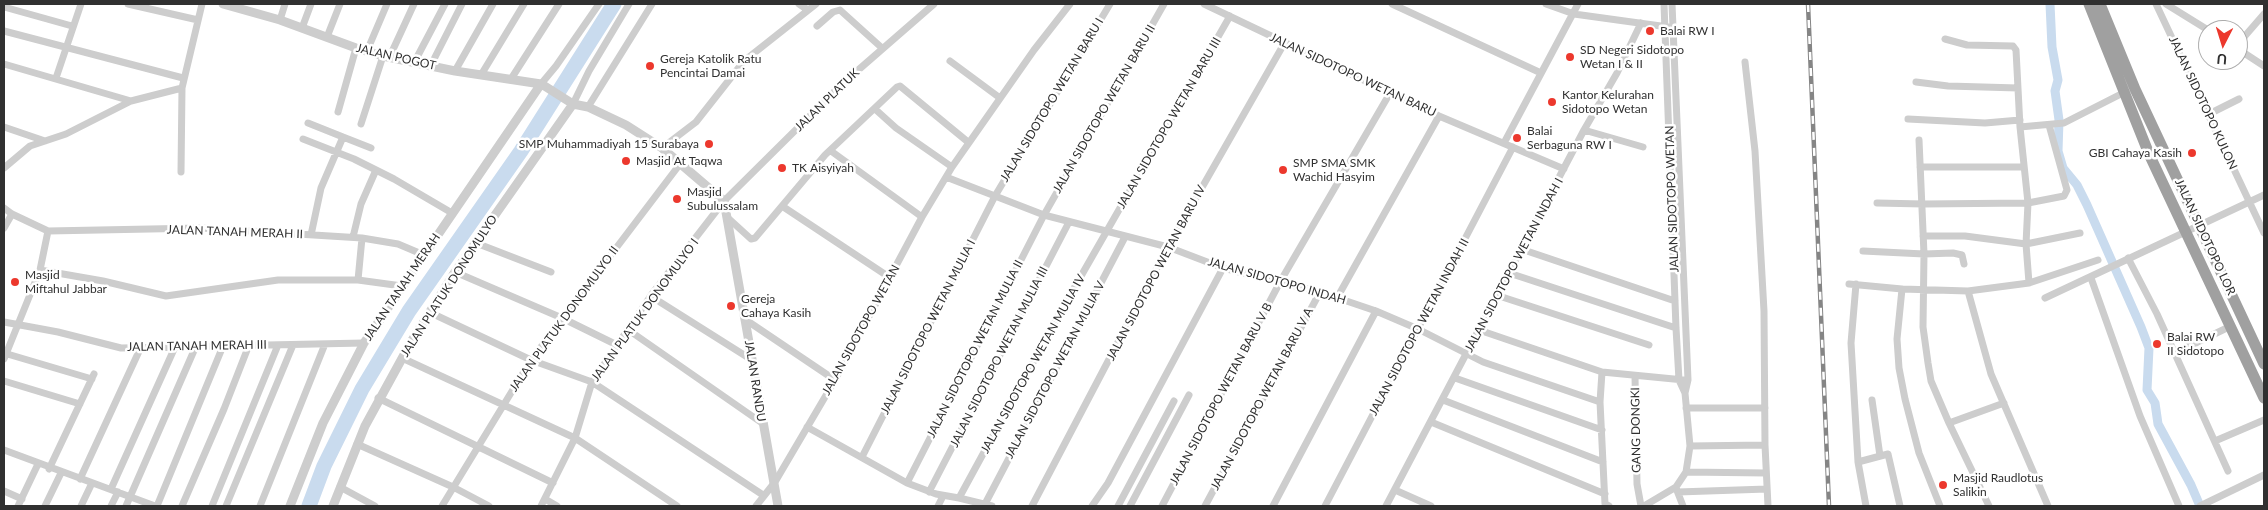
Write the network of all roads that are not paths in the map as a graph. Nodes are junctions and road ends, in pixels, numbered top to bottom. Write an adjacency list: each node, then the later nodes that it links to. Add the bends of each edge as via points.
1 (81, 4): 43 (street)
2 (128, 4): 39 (street)
3 (202, 4): 39 (street)
4 (223, 4): 40 (street, JALAN POGOT)
5 (285, 4): 40 (street)
6 (311, 4): 47 (street)
7 (340, 4): 50 (street)
8 (387, 4): 56 (street)
9 (414, 4): 57 (street)
10 (445, 4): 59 (street)
11 (462, 4): 63 (street)
12 (493, 4): 65 (street)
13 (524, 4): 67 (street)
14 (559, 4): 70 (street)
15 (599, 4): 72 (street)
16 (629, 4): 80 (street)
17 (652, 4): 81 (street)
18 (799, 4): 35 (street)
19 (816, 4): 35 (street)
20 (934, 4): 55 (street, JALAN PLATUK)
21 (1070, 4): 77 (street, JALAN SIDOTOPO WETAN)
22 (1110, 4): 115 (street, JALAN SIDOTOPO WETAN BARU I)
23 (1164, 4): 125 (street, JALAN SIDOTOPO WETAN BARU II)
24 (1204, 4): 38 (street, JALAN SIDOTOPO WETAN BARU)
25 (1392, 4): 66 (street)
26 (1546, 4): 36 (street)
27 (1578, 4): 36 (street)
28 (1664, 4): 45 (street, JALAN SIDOTOPO WETAN)
29 (1672, 4): 46 (street, JALAN SIDOTOPO WETAN)
30 (2089, 4): 76 (highway, JALAN SIDOTOPO LOR)
31 (2100, 4): 129 (highway, JALAN SIDOTOPO LOR, via 2135,89)
32 (2156, 4): 84 (street, JALAN SIDOTOPO KULON)
33 (2166, 4): 42 (street)
34 (4, 7): 43 (street)
35 (808, 10): 102 (street, via 744,61 696,122)
36 (1574, 14): 41 (street); 66 (street)
37 (2264, 14): 49 (street)
38 (1230, 16): 52 (street, JALAN SIDOTOPO WETAN BARU); 132 (street, JALAN SIDOTOPO WETAN BARU III)
39 (198, 20): 69 (street)
40 (280, 20): 47 (street, JALAN POGOT)
41 (1641, 23): 45 (street); 92 (street, JALAN SIDOTOPO WETAN INDAH I)
42 (2198, 24)
43 (72, 26): 53 (street)
44 (817, 26): 55 (street, via 840,10)
45 (1665, 26): 46 (street); 169 (street, JALAN SIDOTOPO WETAN)
46 (1674, 27): 205 (street, JALAN SIDOTOPO WETAN)
47 (302, 28): 50 (street, JALAN POGOT)
48 (4, 31): 53 (street)
49 (2248, 32)
50 (327, 38): 54 (street, JALAN POGOT)
51 (1945, 40): 74 (street, via 1967,45 2013,46 2016,50)
52 (1285, 42): 75 (street, JALAN SIDOTOPO WETAN BARU); 143 (street, JALAN SIDOTOPO WETAN BARU IV)
53 (65, 47): 68 (street); 69 (street)
54 (356, 48): 56 (street, JALAN POGOT); 83 (street)
55 (882, 48): 116 (street, JALAN PLATUK)
56 (367, 51): 57 (street, JALAN POGOT)
57 (386, 56): 59 (street, JALAN POGOT); 89 (street)
58 (2248, 56): 64 (street)
59 (414, 61): 63 (street, JALAN POGOT)
60 (950, 61): 77 (street)
61 (1745, 62): 220 (street, via 1755,151 1764,311)
62 (4, 64): 68 (street)
63 (431, 65): 65 (street, JALAN POGOT)
64 (2264, 66)
65 (456, 71): 67 (street, JALAN POGOT)
66 (1541, 73): 98 (street)
67 (481, 75): 70 (street, JALAN POGOT)
68 (56, 78): 79 (street)
69 (183, 78): 73 (street)
70 (511, 79): 72 (street, JALAN POGOT)
71 (1916, 82): 74 (street)
72 (542, 85): 80 (street); 123 (street, JALAN TANAH MERAH)
73 (182, 88): 79 (street); 112 (street)
74 (2018, 88): 88 (street)
75 (1390, 93): 85 (street, JALAN SIDOTOPO WETAN BARU); 159 (street, JALAN SIDOTOPO WETAN BARU V B)
76 (2124, 93): 90 (street, via 2064,123); 133 (highway, JALAN SIDOTOPO LOR, via 2149,154)
77 (1000, 98): 97 (street, JALAN SIDOTOPO WETAN)
78 (2239, 99): 84 (street)
79 (131, 101): 96 (street, via 66,134)
80 (572, 103): 81 (street); 141 (street, JALAN PLATUK DONOMULYO)
81 (588, 108): 102 (street, via 626,125)
82 (875, 109): 97 (street, via 900,86); 103 (street); 106 (street, via 896,128)
83 (338, 112)
84 (2209, 114): 117 (street, JALAN SIDOTOPO KULON)
85 (1439, 116): 98 (street, JALAN SIDOTOPO WETAN BARU); 167 (street)
86 (1908, 119): 88 (street)
87 (308, 123): 93 (street)
88 (2020, 123): 90 (street); 108 (street)
89 (361, 124)
90 (2051, 124): 119 (street, via 2067,192 2063,196)
91 (4, 128): 96 (street)
92 (1584, 130): 100 (street); 110 (street, JALAN SIDOTOPO WETAN INDAH I)
93 (343, 137): 101 (street); 104 (street)
94 (302, 139): 104 (street)
95 (1919, 140): 107 (street)
96 (45, 141): 109 (street, via 30,146)
97 (968, 142): 106 (street, JALAN SIDOTOPO WETAN)
98 (1504, 143): 99 (street, JALAN SIDOTOPO WETAN BARU)
99 (1513, 147): 110 (street, JALAN SIDOTOPO WETAN BARU); 180 (street, JALAN SIDOTOPO WETAN INDAH II)
100 (1643, 147)
101 (371, 148)
102 (662, 148): 105 (street)
103 (831, 151): 121 (street); 126 (street)
104 (336, 152): 111 (street); 136 (street, via 321,188)
105 (680, 164): 116 (street); 173 (street, JALAN PLATUK DONOMULYO II)
106 (952, 167): 113 (street, JALAN SIDOTOPO WETAN)
107 (1920, 167): 108 (street); 120 (street)
108 (2023, 167): 119 (street)
109 (4, 168)
110 (1564, 169): 144 (street, JALAN SIDOTOPO WETAN INDAH I)
111 (376, 170): 123 (street); 139 (street, via 358,212)
112 (181, 172)
113 (946, 177): 115 (street, JALAN SIDOTOPO INDAH); 126 (street, JALAN SIDOTOPO WETAN)
114 (2264, 194): 117 (street)
115 (995, 196): 125 (street, JALAN SIDOTOPO INDAH); 235 (street, JALAN SIDOTOPO WETAN MULIA I)
116 (724, 201): 127 (street, JALAN RANDU); 179 (street, JALAN PLATUK DONOMULYO I)
117 (2250, 202): 129 (street); 135 (street, JALAN SIDOTOPO KULON)
118 (1877, 203): 120 (street)
119 (2028, 203): 120 (street); 142 (street)
120 (1923, 204): 138 (street)
121 (782, 206): 127 (street, via 755,238 748,236); 156 (street)
122 (4, 208): 124 (street, JALAN TANAH MERAH II)
123 (452, 213): 147 (street, JALAN TANAH MERAH)
124 (12, 214): 130 (street); 131 (street, JALAN TANAH MERAH II)
125 (1044, 215): 128 (street, JALAN SIDOTOPO INDAH); 249 (street, JALAN SIDOTOPO WETAN MULIA II)
126 (922, 217): 156 (street, JALAN SIDOTOPO WETAN)
127 (728, 218): 174 (street, JALAN RANDU)
128 (1069, 222): 132 (street, JALAN SIDOTOPO INDAH); 257 (street, JALAN SIDOTOPO WETAN MULIA III)
129 (2199, 225): 133 (street); 199 (highway, JALAN SIDOTOPO LOR)
130 (4, 228)
131 (48, 231): 136 (street, JALAN TANAH MERAH II, via 201,228); 152 (street)
132 (1108, 231): 137 (street, JALAN SIDOTOPO INDAH); 263 (street, JALAN SIDOTOPO WETAN MULIA IV, via 1061,310)
133 (2187, 231): 148 (street); 177 (highway, JALAN SIDOTOPO LOR)
134 (2080, 233): 142 (street)
135 (2264, 233)
136 (311, 235): 139 (street, JALAN TANAH MERAH II)
137 (1125, 236): 143 (street, JALAN SIDOTOPO INDAH); 287 (street, JALAN SIDOTOPO WETAN MULIA V)
138 (1924, 236): 142 (street, via 1964,236); 146 (street)
139 (352, 237): 140 (street, JALAN TANAH MERAH II)
140 (362, 238): 147 (street, JALAN TANAH MERAH II, via 398,244); 158 (street)
141 (476, 243): 153 (street, JALAN PLATUK DONOMULYO); 154 (street)
142 (2026, 244): 160 (street)
143 (1168, 247): 151 (street, JALAN SIDOTOPO INDAH); 288 (street, JALAN SIDOTOPO WETAN BARU IV)
144 (1521, 249): 155 (street, JALAN SIDOTOPO WETAN INDAH I); 169 (street)
145 (1863, 251): 146 (street)
146 (1924, 254): 150 (street, via 1960,254); 163 (street)
147 (424, 255): 161 (street, JALAN TANAH MERAH)
148 (2128, 258): 157 (street); 193 (street)
149 (2098, 260): 160 (street)
150 (1964, 264)
151 (1223, 268): 159 (street, JALAN SIDOTOPO INDAH); 289 (street, via 1108,484)
152 (40, 270): 158 (street, via 166,296 278,280); 176 (street)
153 (455, 272): 172 (street, JALAN PLATUK DONOMULYO); 173 (street)
154 (551, 272)
155 (1509, 273): 166 (street, JALAN SIDOTOPO WETAN INDAH I); 178 (street)
156 (890, 277): 203 (street, JALAN SIDOTOPO WETAN)
157 (2091, 278): 168 (street); 307 (street, via 2140,416)
158 (358, 280): 161 (street)
159 (1280, 282): 165 (street, JALAN SIDOTOPO INDAH); 292 (street, JALAN SIDOTOPO WETAN BARU V B)
160 (2029, 283): 164 (street)
161 (402, 286): 182 (street, JALAN TANAH MERAH)
162 (1902, 289): 163 (street); 237 (street, via 1852,284 1851,343); 304 (street, via 1897,338 1905,399 1920,456)
163 (1922, 290): 164 (street); 224 (street, via 1923,327 1931,381)
164 (1968, 291): 217 (street, via 1991,374)
165 (1320, 292): 167 (street, JALAN SIDOTOPO INDAH); 293 (street, JALAN SIDOTOPO WETAN BARU V A)
166 (1496, 295): 181 (street, JALAN SIDOTOPO WETAN INDAH I); 188 (street)
167 (1337, 298): 171 (street, JALAN SIDOTOPO INDAH)
168 (2045, 298)
169 (1675, 301): 178 (street, JALAN SIDOTOPO WETAN)
170 (660, 302): 198 (street)
171 (1376, 311): 180 (street, JALAN SIDOTOPO INDAH); 294 (street)
172 (429, 312): 196 (street, JALAN PLATUK DONOMULYO); 197 (street)
173 (562, 318): 187 (street); 197 (street, JALAN PLATUK DONOMULYO II)
174 (746, 320): 198 (street, JALAN RANDU); 203 (street)
175 (4, 322): 176 (street, JALAN TANAH MERAH III)
176 (19, 324): 191 (street, JALAN TANAH MERAH III, via 121,348); 195 (street)
177 (2231, 326): 193 (street); 211 (highway, JALAN SIDOTOPO LOR)
178 (1676, 328): 204 (street, JALAN SIDOTOPO WETAN)
179 (627, 329): 187 (street, JALAN PLATUK DONOMULYO I); 223 (street)
180 (1418, 329): 194 (street, JALAN SIDOTOPO INDAH); 295 (street, JALAN SIDOTOPO WETAN INDAH II)
181 (1479, 330): 194 (street, JALAN SIDOTOPO WETAN INDAH I); 200 (street)
182 (364, 343): 183 (street, JALAN TANAH MERAH III); 276 (street, JALAN TANAH MERAH, via 323,422)
183 (325, 344): 186 (street, JALAN TANAH MERAH III); 275 (street)
184 (249, 345): 185 (street, JALAN TANAH MERAH III); 190 (street, JALAN TANAH MERAH III); 272 (street)
185 (278, 345): 186 (street, JALAN TANAH MERAH III); 273 (street)
186 (293, 345): 274 (street)
187 (617, 345): 207 (street, JALAN PLATUK DONOMULYO I)
188 (1649, 345)
189 (196, 346): 190 (street, JALAN TANAH MERAH III); 192 (street, JALAN TANAH MERAH III); 260 (street)
190 (223, 346): 271 (street)
191 (141, 347): 192 (street, JALAN TANAH MERAH III); 245 (street)
192 (175, 347): 253 (street)
193 (2175, 353): 228 (street)
194 (1468, 354): 202 (street, JALAN SIDOTOPO WETAN INDAH I); 215 (street, JALAN SIDOTOPO INDAH)
195 (5, 355): 218 (street, via 93,377)
196 (402, 358): 210 (street, JALAN PLATUK DONOMULYO); 216 (street)
197 (532, 360): 207 (street); 216 (street, JALAN PLATUK DONOMULYO II)
198 (752, 360): 223 (street, JALAN RANDU)
199 (2264, 364)
200 (1602, 372): 201 (street); 215 (street)
201 (1635, 376): 204 (street, GANG DONGKI); 299 (street, GANG DONGKI, via 1638,484)
202 (1455, 378): 212 (street, JALAN SIDOTOPO WETAN INDAH I); 226 (street)
203 (835, 380): 225 (street, JALAN SIDOTOPO WETAN)
204 (1679, 380): 205 (street, GANG DONGKI); 208 (street, JALAN SIDOTOPO WETAN)
205 (1688, 380): 208 (street, JALAN SIDOTOPO WETAN)
206 (4, 381): 218 (street)
207 (592, 382): 227 (street, JALAN PLATUK DONOMULYO I); 259 (street)
208 (1685, 393): 219 (street, JALAN SIDOTOPO WETAN)
209 (1189, 395): 291 (street)
210 (378, 398): 229 (street, JALAN PLATUK DONOMULYO); 232 (street)
211 (2264, 398)
212 (1443, 400): 222 (street, JALAN SIDOTOPO WETAN INDAH I); 236 (street)
213 (1872, 400): 234 (street)
214 (1174, 401): 290 (street)
215 (1600, 402): 226 (street)
216 (504, 403): 227 (street); 232 (street, JALAN PLATUK DONOMULYO II)
217 (2004, 403): 224 (street); 306 (street)
218 (80, 404): 239 (street)
219 (1686, 408): 220 (street); 231 (street, JALAN SIDOTOPO WETAN)
220 (1765, 408): 230 (street)
221 (2264, 420): 228 (street)
222 (1430, 422): 254 (street, JALAN SIDOTOPO WETAN INDAH I); 258 (street)
223 (762, 423): 247 (street, JALAN RANDU)
224 (1949, 423): 305 (street)
225 (807, 427): 235 (street); 247 (street, JALAN SIDOTOPO WETAN)
226 (1602, 430): 236 (street)
227 (575, 438): 246 (street, JALAN PLATUK DONOMULYO I); 283 (street)
228 (2215, 441): 240 (street)
229 (357, 444): 250 (street, JALAN PLATUK DONOMULYO); 251 (street)
230 (1765, 445): 231 (street); 243 (street)
231 (1690, 446): 242 (street, JALAN SIDOTOPO WETAN)
232 (477, 447): 246 (street); 251 (street, JALAN PLATUK DONOMULYO II)
233 (4, 450): 238 (street)
234 (1880, 456): 237 (street); 303 (street, via 1888,454)
235 (862, 457): 249 (street)
236 (1603, 462): 258 (street)
237 (1858, 462): 302 (street)
238 (38, 464): 239 (street); 262 (street)
239 (49, 468): 241 (street)
240 (2228, 471)
241 (61, 472): 245 (street); 267 (street)
242 (1686, 472): 243 (street); 255 (street, JALAN SIDOTOPO WETAN)
243 (1766, 473): 252 (street)
244 (2264, 475): 265 (street)
245 (80, 479): 248 (street)
246 (553, 482): 264 (street, JALAN PLATUK DONOMULYO I)
247 (775, 482): 259 (street, JALAN SIDOTOPO WETAN); 285 (street, JALAN RANDU)
248 (92, 483): 253 (street); 268 (street)
249 (906, 483): 257 (street)
250 (340, 487): 277 (street, JALAN PLATUK DONOMULYO); 278 (street)
251 (453, 487): 279 (street, JALAN PLATUK DONOMULYO II); 280 (street)
252 (1767, 489): 255 (street); 301 (street)
253 (114, 490): 260 (street); 269 (street)
254 (1394, 490): 296 (street, JALAN SIDOTOPO WETAN INDAH I); 297 (street)
255 (1677, 490): 299 (street); 300 (street)
256 (4, 491): 262 (street)
257 (929, 492): 261 (street)
258 (1605, 494): 298 (street, via 1605,504)
259 (763, 495): 284 (street, JALAN SIDOTOPO WETAN)
260 (130, 496): 270 (street); 271 (street)
261 (943, 496): 263 (street); 286 (street)
262 (22, 498): 266 (street)
263 (959, 498): 287 (street)
264 (545, 499): 281 (street, JALAN PLATUK DONOMULYO I); 282 (street)
265 (2203, 505)
266 (18, 506)
267 (45, 506)
268 (81, 506)
269 (111, 506)
270 (126, 506)
271 (156, 506)
272 (182, 506)
273 (212, 506)
274 (226, 506)
275 (260, 506)
276 (290, 506)
277 (333, 506)
278 (375, 506)
279 (442, 506)
280 (489, 506)
281 (541, 506)
282 (557, 506)
283 (677, 506)
284 (756, 506)
285 (778, 506)
286 (938, 506)
287 (990, 506)
288 (1032, 506)
289 (1092, 506)
290 (1118, 506)
291 (1130, 506)
292 (1162, 506)
293 (1205, 506)
294 (1273, 506)
295 (1325, 506)
296 (1386, 506)
297 (1431, 506)
298 (1609, 506)
299 (1643, 506)
300 (1683, 506)
301 (1768, 506)
302 (1866, 506)
303 (1900, 506)
304 (1940, 506)
305 (1989, 506)
306 (2048, 506)
307 (2179, 506)

